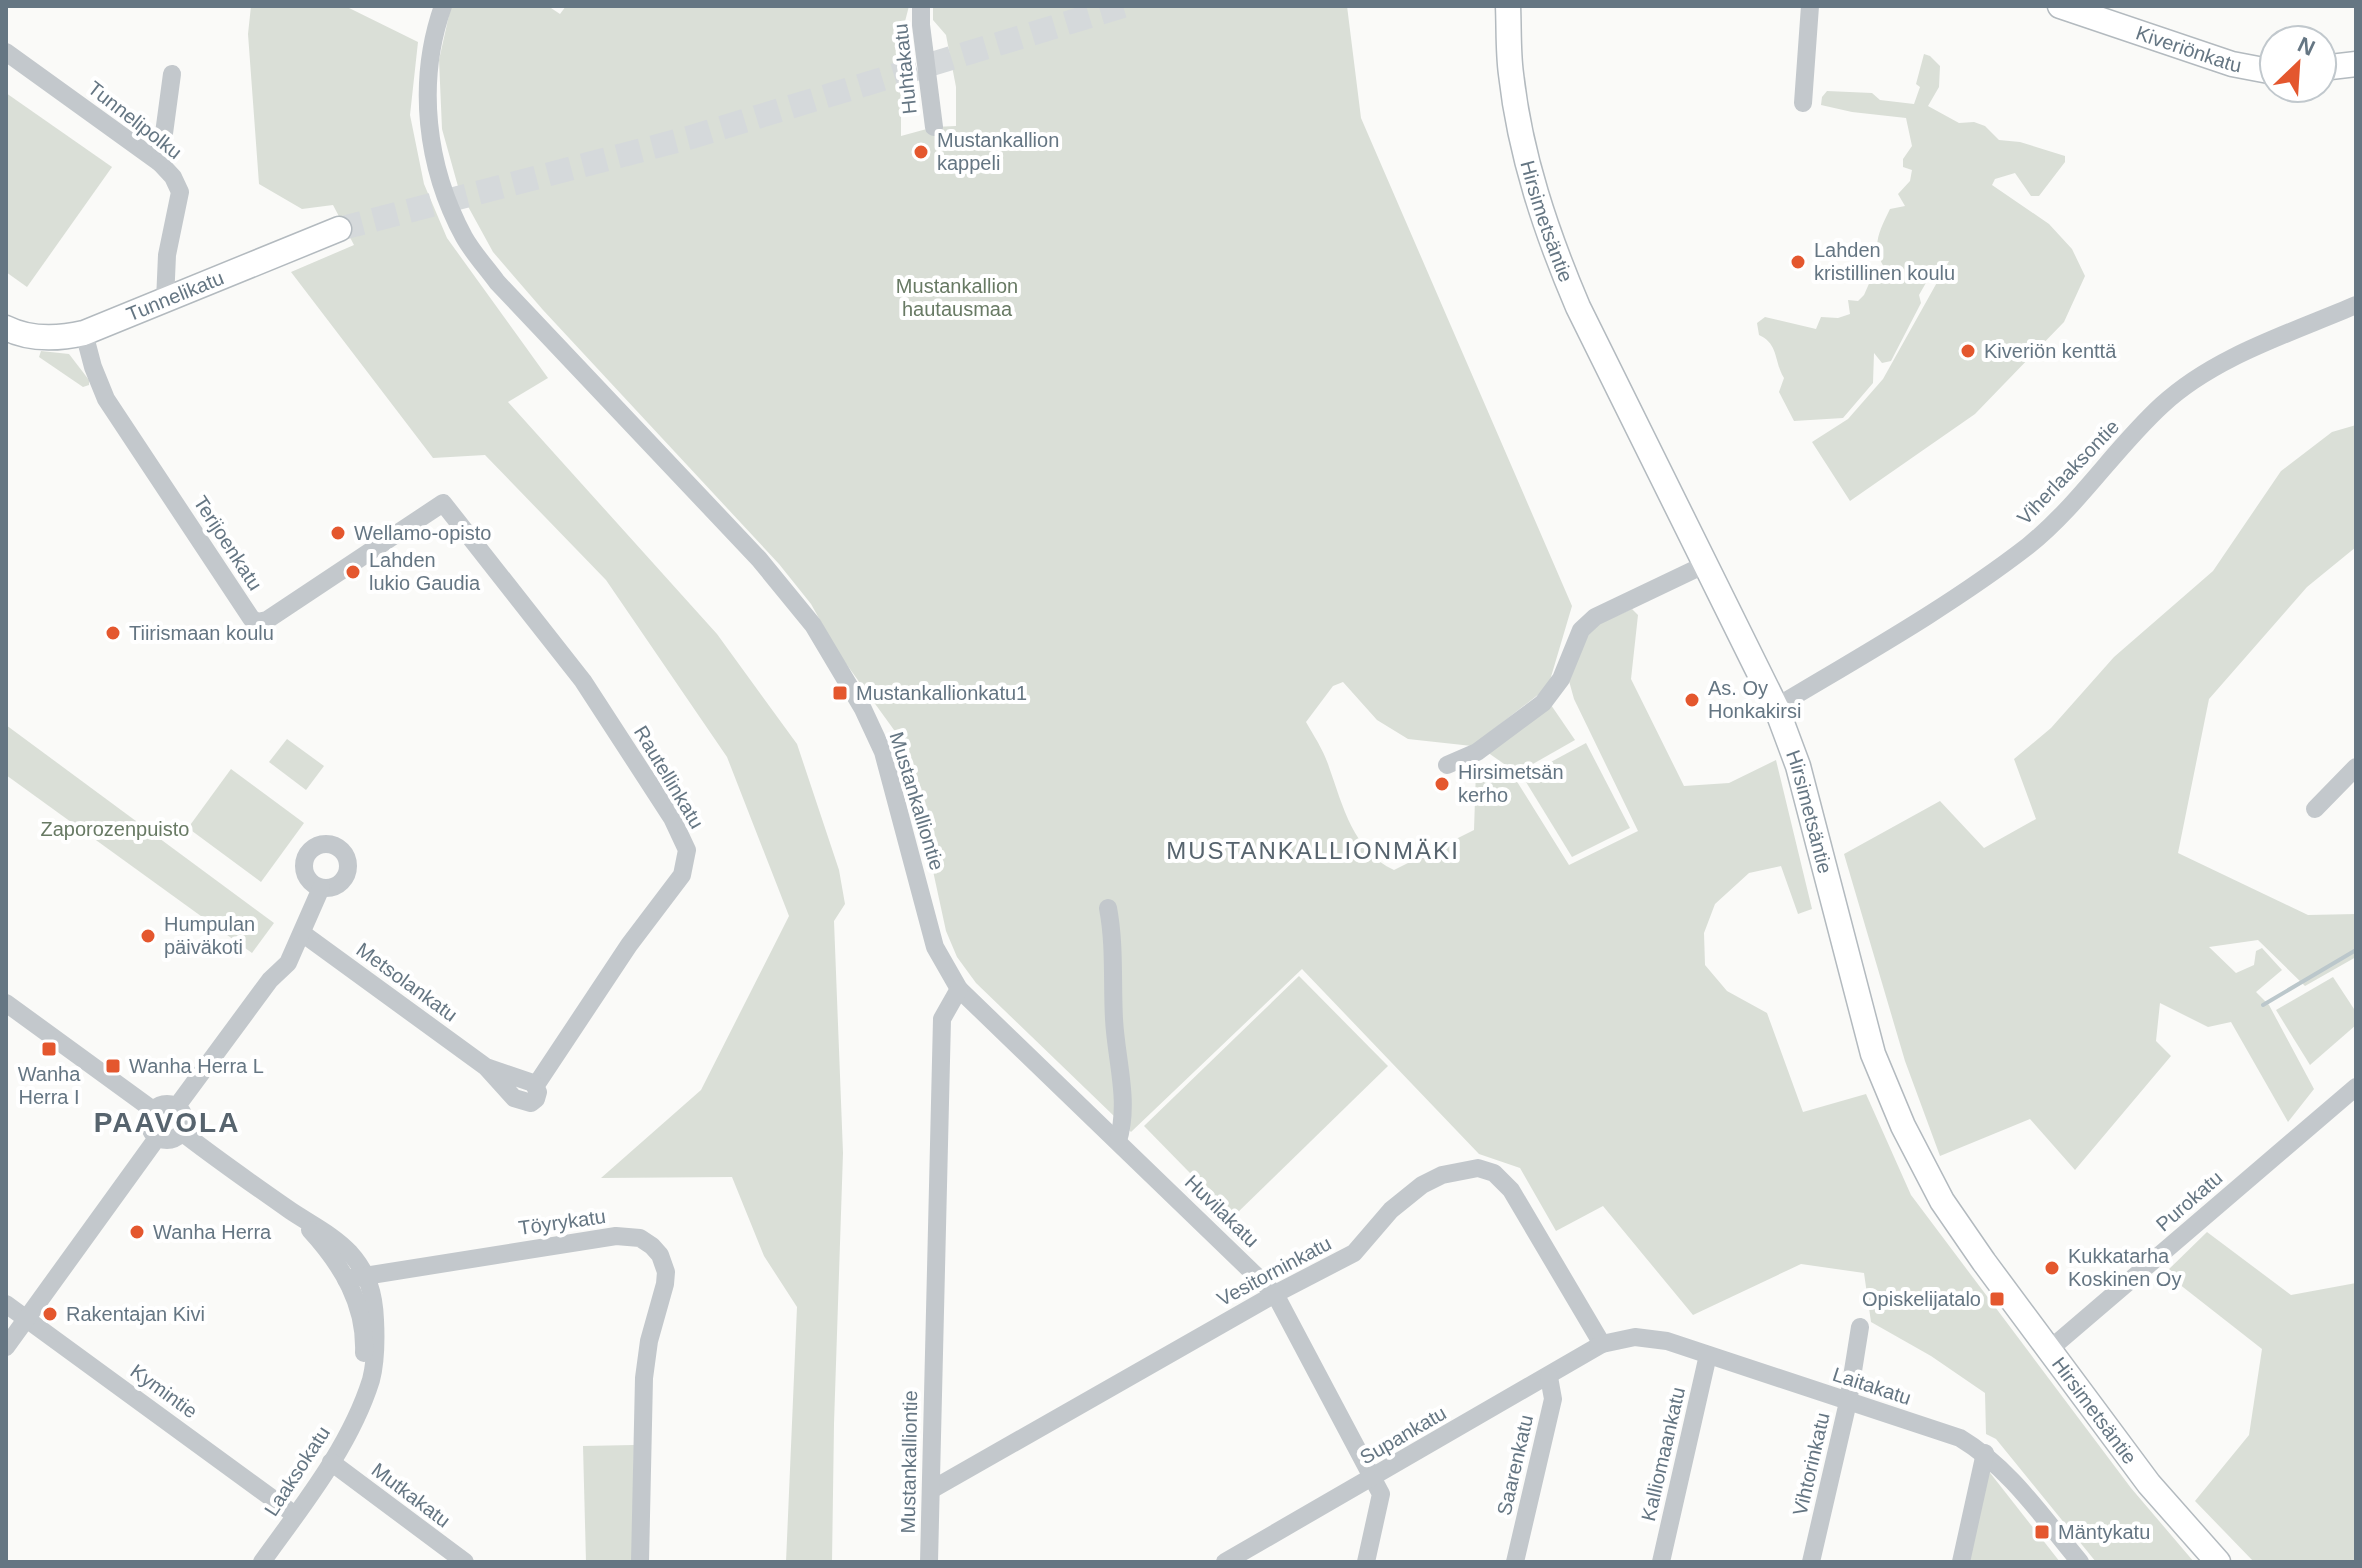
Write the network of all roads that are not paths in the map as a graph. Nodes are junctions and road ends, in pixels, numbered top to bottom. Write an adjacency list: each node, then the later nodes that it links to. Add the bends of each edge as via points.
1 (443, 6): 26 (street, Mustankalliontie, via 428,80 429,137 465,238 497,282 759,559 813,625 883,752 935,947)
2 (921, 6): 10 (street, Huhtakatu)
3 (1508, 6): 18 (street, Hirsimetsäntie, via 1510,72 1522,146 1553,248)
4 (1810, 6): 9 (street)
5 (2060, 6): 7 (street, Kiveriönkatu)
6 (6, 52): 11 (street, Tunnelipolku)
7 (2258, 69)
8 (172, 74): 11 (street)
9 (1803, 103)
10 (934, 127)
11 (160, 163): 13 (street, Tunnelipolku, via 180,192 167,255)
12 (339, 229): 13 (street, Tunnelikatu)
13 (165, 301): 16 (street, Tunnelikatu)
14 (2356, 305): 19 (street, Viherlaaksontie, via 2228,360 2190,383 2161,405 2076,503 2031,544 1979,583)
15 (6, 328): 16 (street, Tunnelikatu, via 54,338)
16 (84, 333): 17 (street, Terijoenkatu, via 106,399 257,622)
17 (443, 503): 28 (street, Rautellinkatu, via 583,681 687,850 682,875)
18 (1704, 565): 19 (street, Hirsimetsäntie); 20 (street, via 1595,617 1581,630 1561,679 1543,703 1477,752)
19 (1776, 707): 44 (street, Hirsimetsäntie, via 1798,766 1873,1054 1903,1126 1942,1201)
20 (1447, 765)
21 (2356, 767): 22 (street)
22 (2315, 809)
23 (321, 888): 25 (street)
24 (1108, 908): 34 (street, via 1125,1120)
25 (302, 933): 28 (street, Metsolankatu, via 486,1067 522,1102 536,1099); 30 (street, via 279,956 270,980)
26 (959, 989): 34 (street, Huvilakatu); 52 (street, Mustankalliontie, via 942,1019)
27 (6, 1003): 31 (street)
28 (536, 1085)
29 (2356, 1087): 44 (street, Purokatu)
30 (177, 1106): 31 (street, via 169,1103); 32 (street, via 186,1123)
31 (153, 1110): 33 (street, via 150,1130)
32 (183, 1133): 33 (street, via 166,1141); 35 (street, Laaksokatu)
33 (157, 1138): 40 (street)
34 (1118, 1141): 38 (street, Huvilakatu)
35 (295, 1213): 36 (street, Laaksokatu, via 325,1231); 37 (street, Laaksokatu)
36 (366, 1274): 37 (street, Töyrykatu); 47 (street, Laaksokatu, via 374,1298 376,1343); 56 (street, Töyrykatu, via 616,1236 640,1238 652,1246 663,1260 665,1284 644,1378)
37 (346, 1279): 47 (street, Laaksokatu, via 357,1300 365,1343)
38 (1275, 1294): 42 (street, Vesitorninkatu, via 1354,1253 1391,1210 1422,1185 1478,1168 1494,1173 1511,1190); 51 (street, Huvilakatu); 52 (street, Vesitorninkatu)
39 (6, 1304): 40 (street, Kymintie)
40 (26, 1319): 43 (street); 53 (street, Kymintie)
41 (1860, 1327): 48 (street, Vihtorinkatu)
42 (1602, 1344): 45 (street, Laitakatu, via 1635,1337); 46 (street, Supankatu)
43 (6, 1347)
44 (2050, 1349): 65 (street, Hirsimetsäntie, via 2149,1484)
45 (1708, 1355): 48 (street, Laitakatu); 61 (street, Kalliomaankatu)
46 (1549, 1377): 51 (street, Supankatu); 60 (street, Saarenkatu, via 1553,1399)
47 (362, 1401): 50 (street, Laaksokatu)
48 (1848, 1402): 49 (street, Laitakatu, via 1960,1438); 62 (street, Vihtorinkatu)
49 (1985, 1453): 63 (street); 64 (street, Laitakatu)
50 (331, 1462): 53 (street, Laaksokatu); 55 (street, Mutkakatu)
51 (1373, 1478): 58 (street, Supankatu); 59 (street, Huvilakatu, via 1381,1494)
52 (931, 1490): 57 (street, Mustankalliontie)
53 (295, 1515): 54 (street, Laaksokatu)
54 (262, 1562)
55 (465, 1562)
56 (640, 1562)
57 (929, 1562)
58 (1225, 1562)
59 (1366, 1562)
60 (1515, 1562)
61 (1661, 1562)
62 (1811, 1562)
63 (1961, 1562)
64 (2080, 1562)
65 (2218, 1562)

